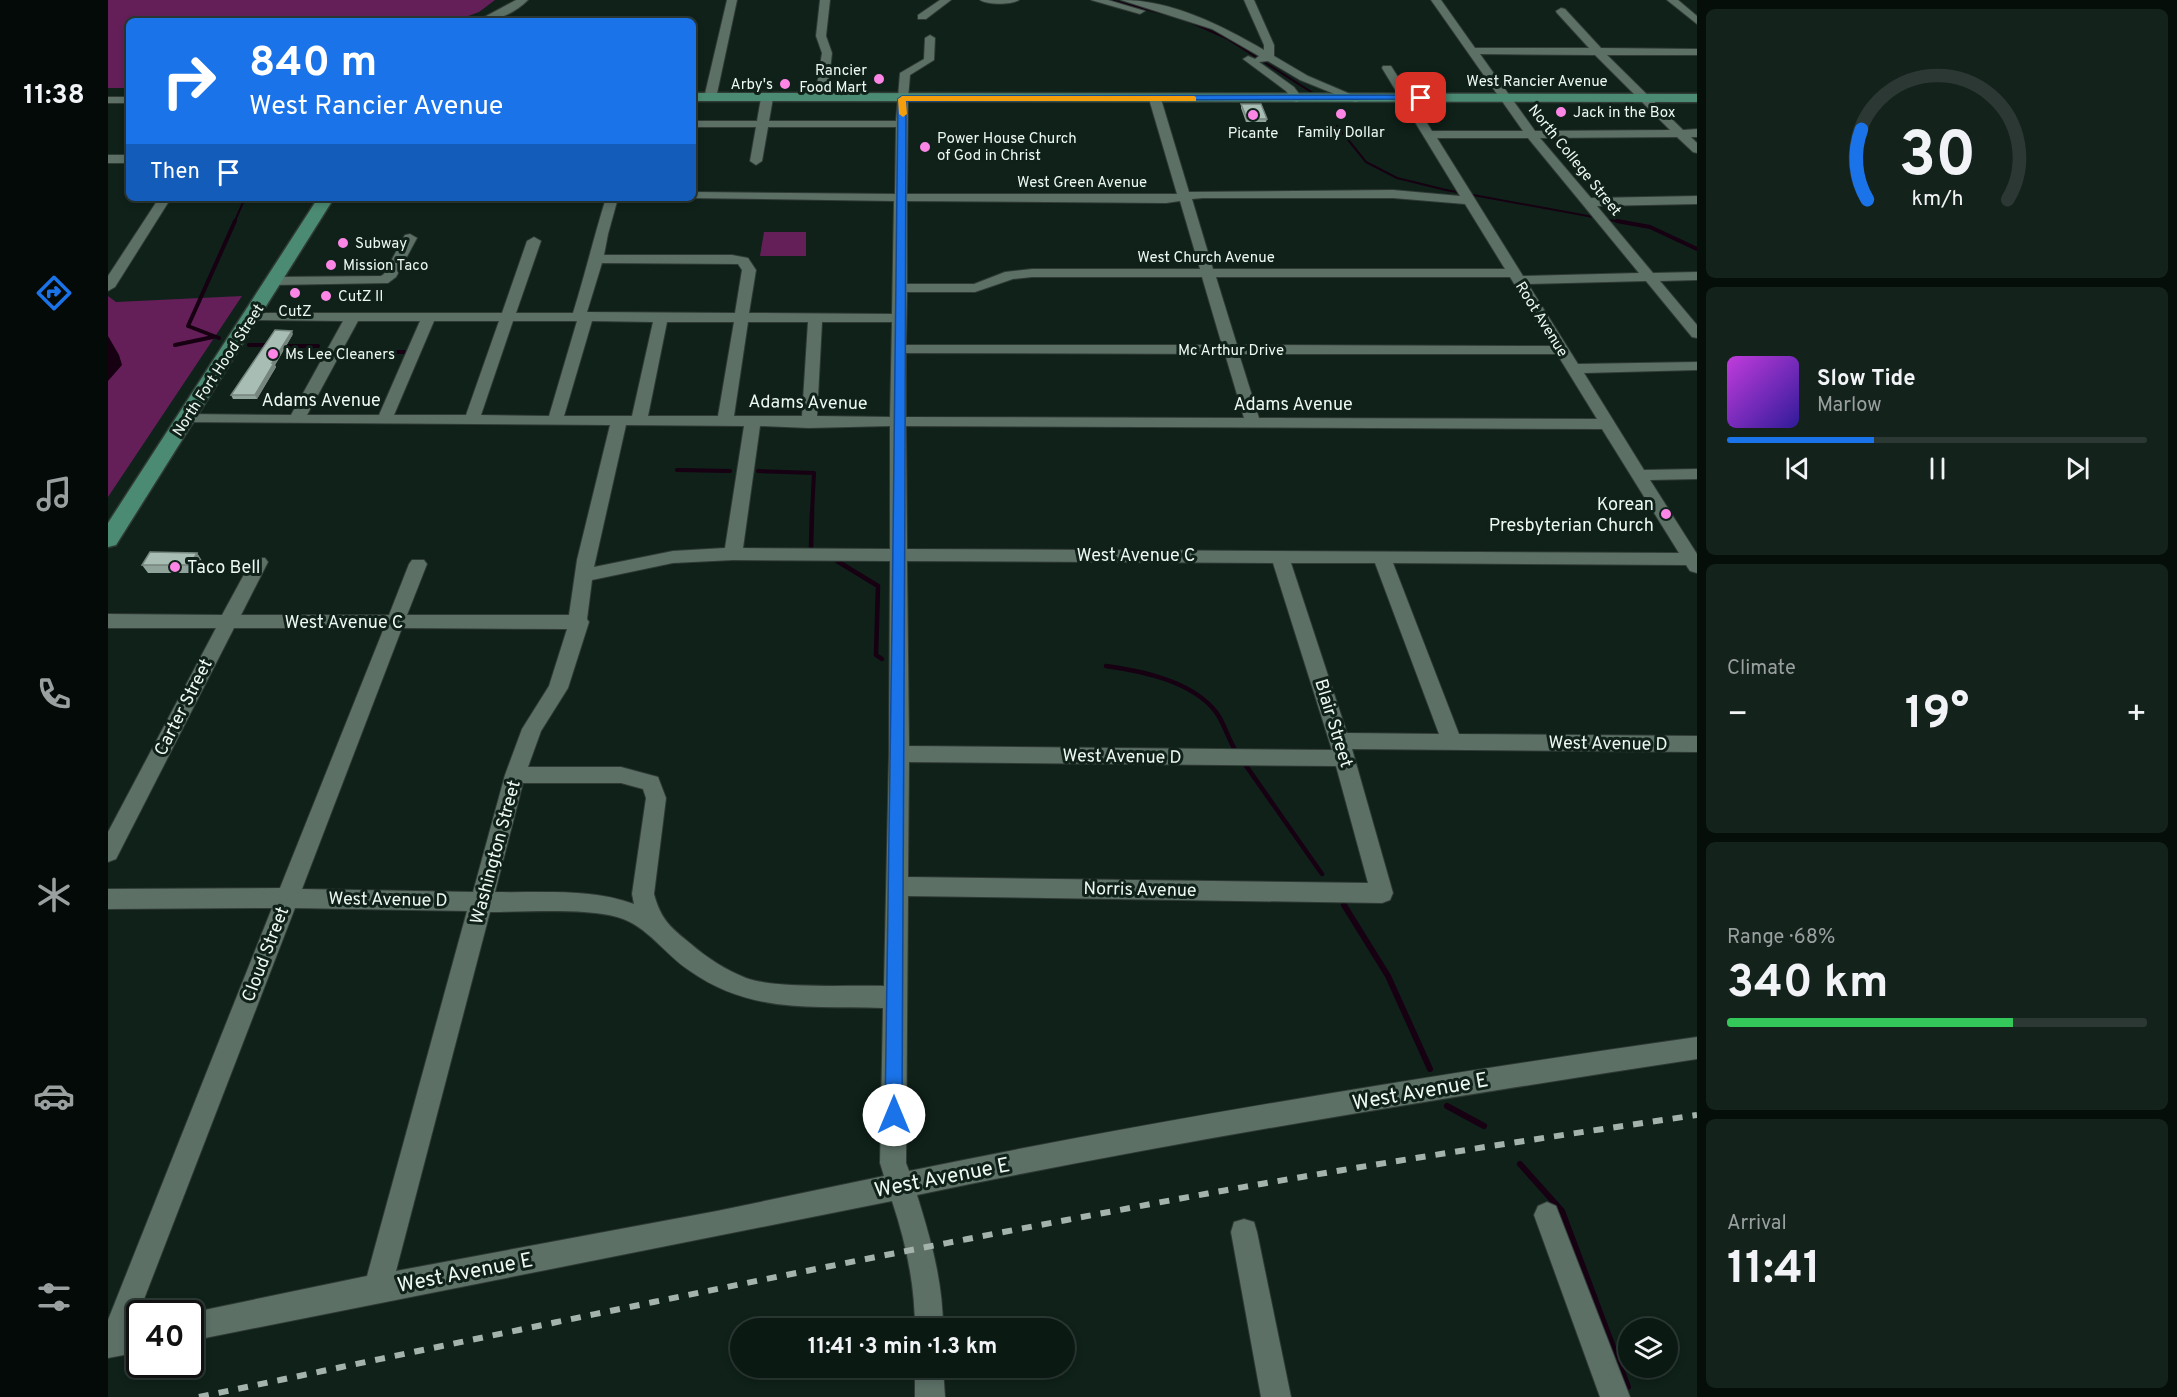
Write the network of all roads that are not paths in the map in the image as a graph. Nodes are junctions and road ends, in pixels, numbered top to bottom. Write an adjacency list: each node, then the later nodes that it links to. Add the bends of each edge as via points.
1 (732, 0): 29 (street)
2 (825, 0): 31 (street, via 821,36 827,53)
3 (946, 0): 15 (street)
4 (985, 0): 5 (street)
5 (1014, 0)
6 (1096, 0): 24 (street, via 1188,25 1221,40)
7 (1126, 0): 23 (street, via 1216,27)
8 (1249, 0): 23 (street, via 1269,45)
9 (1436, 0): 20 (street, North College Street)
10 (1672, 0): 12 (street)
11 (525, 3): 16 (street); 17 (street)
12 (1683, 9): 13 (street); 18 (street)
13 (1697, 9)
14 (1561, 12): 21 (street)
15 (922, 16)
16 (490, 18)
17 (508, 18)
18 (1697, 21)
19 (930, 38): 36 (street, via 929,60 905,73)
20 (1472, 51): 21 (street); 33 (street, North College Street)
21 (1599, 52): 22 (street); 34 (street)
22 (1697, 52)
23 (1269, 58): 24 (street); 39 (street, via 1304,78)
24 (1251, 61): 38 (street, via 1290,88)
25 (1387, 68): 32 (street, Root Avenue)
26 (108, 92): 27 (street)
27 (126, 92)
28 (696, 98): 29 (main road, West Rancier Avenue)
29 (710, 98): 30 (main road, West Rancier Avenue)
30 (766, 98): 31 (main road, West Rancier Avenue); 43 (street)
31 (821, 98): 36 (main road, West Rancier Avenue)
32 (1405, 98): 33 (main road, West Rancier Avenue); 39 (main road, West Rancier Avenue); 48 (street, Root Avenue)
33 (1504, 98): 34 (main road, West Rancier Avenue); 47 (street, North College Street)
34 (1643, 98): 35 (main road, West Rancier Avenue); 45 (street)
35 (1697, 98)
36 (902, 99): 37 (main road, West Rancier Avenue); 44 (street)
37 (1155, 99): 38 (main road, West Rancier Avenue); 56 (street)
38 (1297, 99): 39 (main road, West Rancier Avenue)
39 (1356, 99)
40 (108, 100): 41 (street)
41 (126, 100)
42 (696, 124): 43 (street)
43 (763, 124): 44 (street); 52 (street)
44 (903, 124): 55 (street)
45 (1680, 133): 46 (street); 47 (street); 49 (street)
46 (1697, 133)
47 (1532, 134): 48 (street); 61 (street, North College Street)
48 (1429, 135): 53 (street, Root Avenue)
49 (1697, 149)
50 (108, 159): 51 (street)
51 (126, 159)
52 (756, 161)
53 (1466, 195): 56 (street, West Green Avenue); 67 (street, Root Avenue)
54 (696, 196): 55 (street, West Green Avenue)
55 (901, 197): 56 (street, West Green Avenue); 71 (street)
56 (1185, 197): 65 (street)
57 (1697, 200): 61 (street)
58 (163, 201): 70 (street)
59 (324, 201): 69 (main road, North Fort Hood Street)
60 (611, 201): 64 (street)
61 (1590, 205): 68 (street, North College Street)
62 (410, 238): 69 (street, via 389,277 383,280)
63 (534, 241): 75 (street)
64 (597, 259): 76 (street); 78 (street, via 745,261 749,270)
65 (1208, 273): 67 (street, West Church Avenue); 71 (street, West Church Avenue, via 1018,274 975,288); 83 (street)
66 (1697, 276): 68 (street, West Church Avenue)
67 (1516, 277): 68 (street, West Church Avenue); 84 (street, Root Avenue)
68 (1650, 277): 81 (street, North College Street)
69 (274, 282): 72 (main road, North Fort Hood Street)
70 (108, 287)
71 (901, 288): 80 (street)
72 (252, 316): 73 (street); 87 (main road, North Fort Hood Street)
73 (353, 316): 74 (street); 90 (street)
74 (429, 316): 75 (street); 88 (street)
75 (508, 316): 76 (street); 89 (street)
76 (582, 316): 77 (street); 91 (street)
77 (661, 316): 78 (street); 92 (street, Washington Street)
78 (741, 317): 79 (street); 93 (street)
79 (815, 317): 80 (street); 96 (street)
80 (900, 318): 82 (street)
81 (1697, 334)
82 (900, 349): 83 (street, Mc Arthur Drive); 95 (street)
83 (1232, 350): 84 (street, Mc Arthur Drive); 97 (street)
84 (1562, 351): 86 (street, Root Avenue)
85 (1697, 366): 86 (street)
86 (1573, 369): 98 (street, Root Avenue)
87 (186, 419): 90 (street, Adams Avenue); 101 (main road, North Fort Hood Street)
88 (385, 419): 89 (street, Adams Avenue); 90 (street, Adams Avenue)
89 (472, 419): 91 (street, Adams Avenue)
90 (296, 420)
91 (555, 420): 92 (street, Adams Avenue)
92 (629, 421): 93 (street, Adams Avenue); 109 (street, Washington Street, via 586,560)
93 (724, 421): 94 (street, Adams Avenue)
94 (753, 421): 96 (street, Adams Avenue); 102 (street)
95 (898, 422): 96 (street, Adams Avenue); 97 (street, Adams Avenue); 103 (street)
96 (809, 423)
97 (1253, 423): 98 (street, Adams Avenue)
98 (1609, 424): 100 (street, Root Avenue)
99 (1697, 474): 100 (street)
100 (1640, 475): 108 (street, Root Avenue)
101 (108, 540)
102 (733, 554): 103 (street, West Avenue C); 109 (street, West Avenue C, via 664,558)
103 (899, 555): 104 (street, West Avenue C); 117 (street)
104 (1280, 556): 105 (street, West Avenue C); 116 (street, Blair Street)
105 (1381, 556): 108 (street, West Avenue C); 114 (street)
106 (259, 562): 111 (street, Carter Street)
107 (418, 564): 112 (street, Cloud Street)
108 (1693, 564)
109 (585, 575): 113 (street, Washington Street)
110 (108, 621): 111 (street, West Avenue C)
111 (228, 621): 112 (street, West Avenue C); 119 (street, Carter Street)
112 (394, 622): 113 (street, West Avenue C); 122 (street, Cloud Street)
113 (580, 622): 118 (street, Washington Street, via 558,688 532,729)
114 (1452, 741): 115 (street, West Avenue D); 116 (street, West Avenue D)
115 (1697, 744)
116 (1342, 750): 117 (street, West Avenue D, via 1240,757); 121 (street, Blair Street)
117 (899, 754): 120 (street)
118 (514, 775): 124 (street, Washington Street); 125 (street, via 621,775 651,783 656,798 643,894)
119 (108, 853)
120 (897, 886): 121 (street, Norris Avenue); 126 (street)
121 (1382, 893)
122 (287, 898): 123 (street, West Avenue D); 124 (street, West Avenue D); 134 (street, Cloud Street)
123 (108, 899)
124 (482, 901): 125 (street, West Avenue D, via 616,907 641,916); 131 (street, Washington Street)
125 (656, 927): 126 (street, West Avenue D, via 698,964 743,988 767,993)
126 (894, 997): 128 (street, via 893,1162)
127 (1697, 1048): 128 (street, West Avenue E, via 1432,1088)
128 (900, 1185): 131 (street, West Avenue E); 132 (street, via 920,1246)
129 (1547, 1215): 138 (street)
130 (1244, 1232): 137 (street)
131 (378, 1288): 133 (street, West Avenue E)
132 (929, 1318)
133 (204, 1324)
134 (120, 1342)
135 (929, 1378): 136 (street)
136 (930, 1397)
137 (1276, 1397)
138 (1615, 1397)

